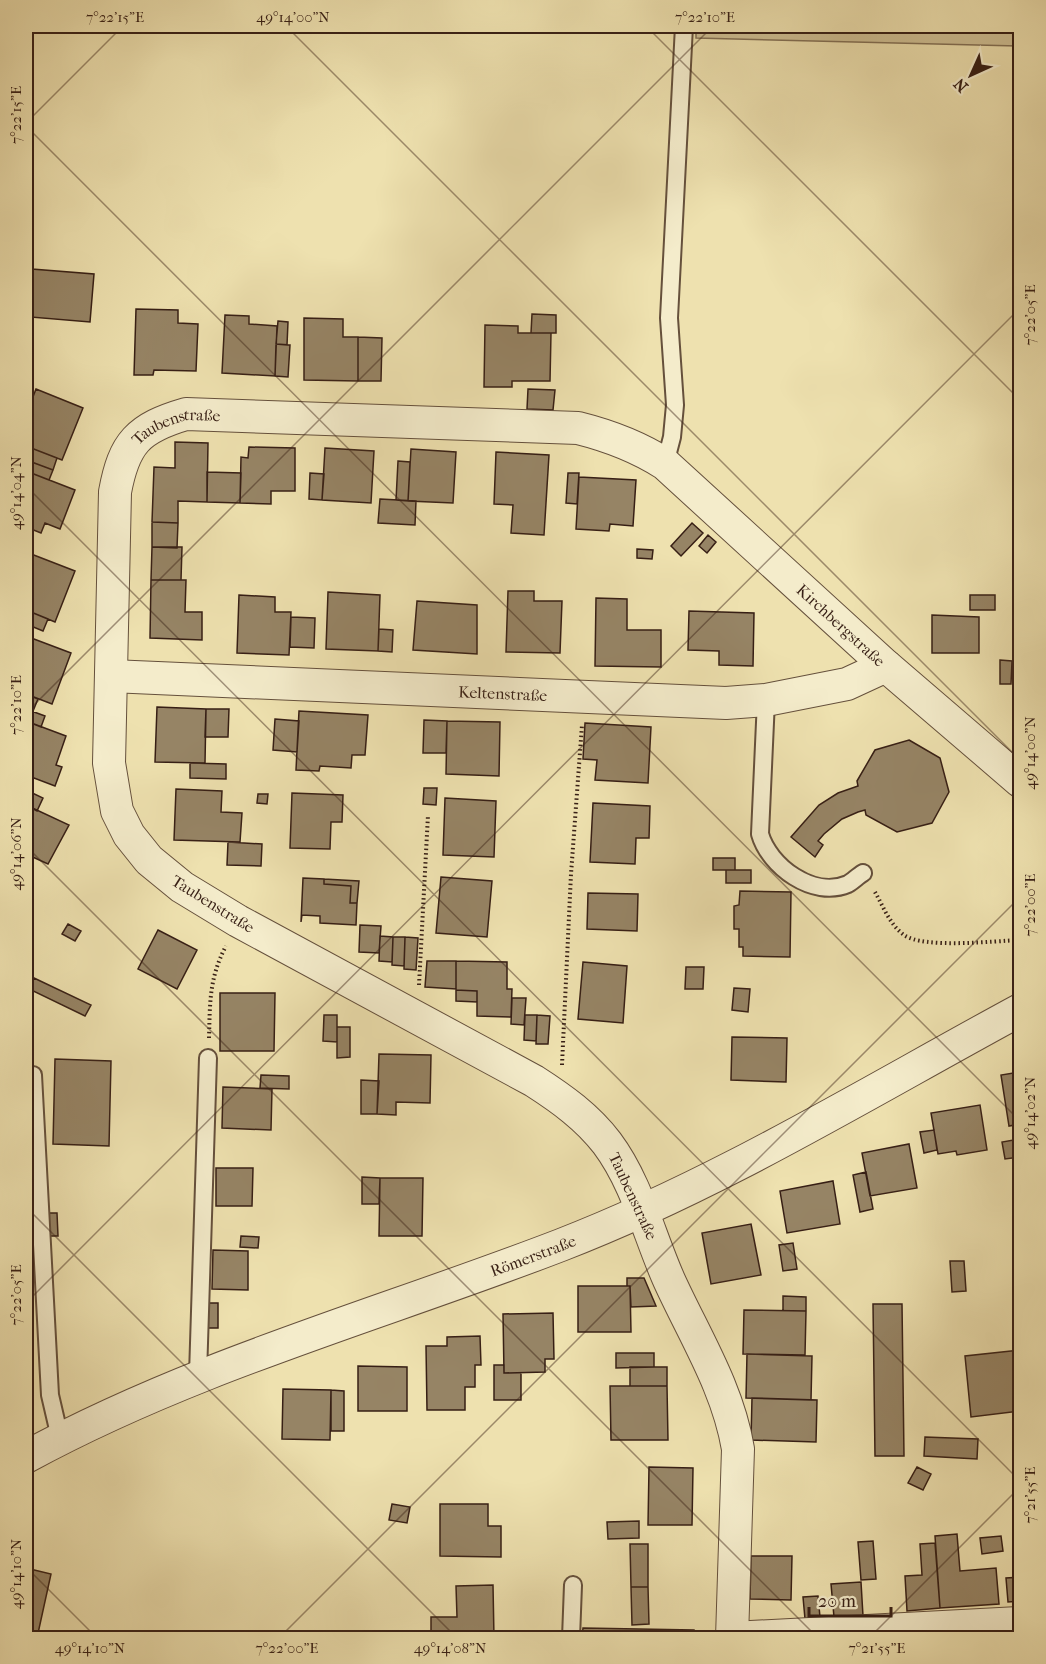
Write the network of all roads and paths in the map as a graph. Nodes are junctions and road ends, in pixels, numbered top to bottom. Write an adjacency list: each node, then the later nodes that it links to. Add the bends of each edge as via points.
1 (684, 26): 2 (lane, via 669,318 675,405)
2 (665, 464): 3 (street, Kirchbergstraße); 4 (street, Taubenstraße, via 609,435 578,428 186,414 155,423 134,442 119,469 115,492)
3 (886, 666): 6 (street, Keltenstraße, via 846,684); 7 (street, Kirchbergstraße)
4 (111, 676): 5 (street, Keltenstraße); 10 (street, Taubenstraße, via 111,786 129,835 149,860 182,887)
5 (584, 697): 6 (street, Keltenstraße, via 726,703); 16 (path)
6 (766, 700): 9 (lane, via 760,834 763,847 786,871 809,883 830,888 848,884)
7 (1017, 773)
8 (428, 814): 12 (path)
9 (863, 873): 11 (path, via 894,926 906,936 928,942)
10 (238, 921): 14 (path, via 215,967); 16 (street, Taubenstraße)
11 (1020, 940)
12 (419, 984)
13 (1020, 1010): 17 (street, Römerstraße)
14 (208, 1058): 18 (lane)
15 (33, 1075): 19 (lane, via 50,1395)
16 (560, 1097): 17 (street, Taubenstraße, via 609,1144)
17 (642, 1211): 18 (street, Römerstraße, via 562,1244); 24 (street, Taubenstraße, via 733,1418 738,1449)
18 (198, 1375): 19 (street, Römerstraße)
19 (60, 1438): 20 (street, Römerstraße)
20 (26, 1457)
21 (573, 1585): 23 (lane)
22 (1020, 1623): 24 (street)
23 (571, 1638)
24 (732, 1638)

